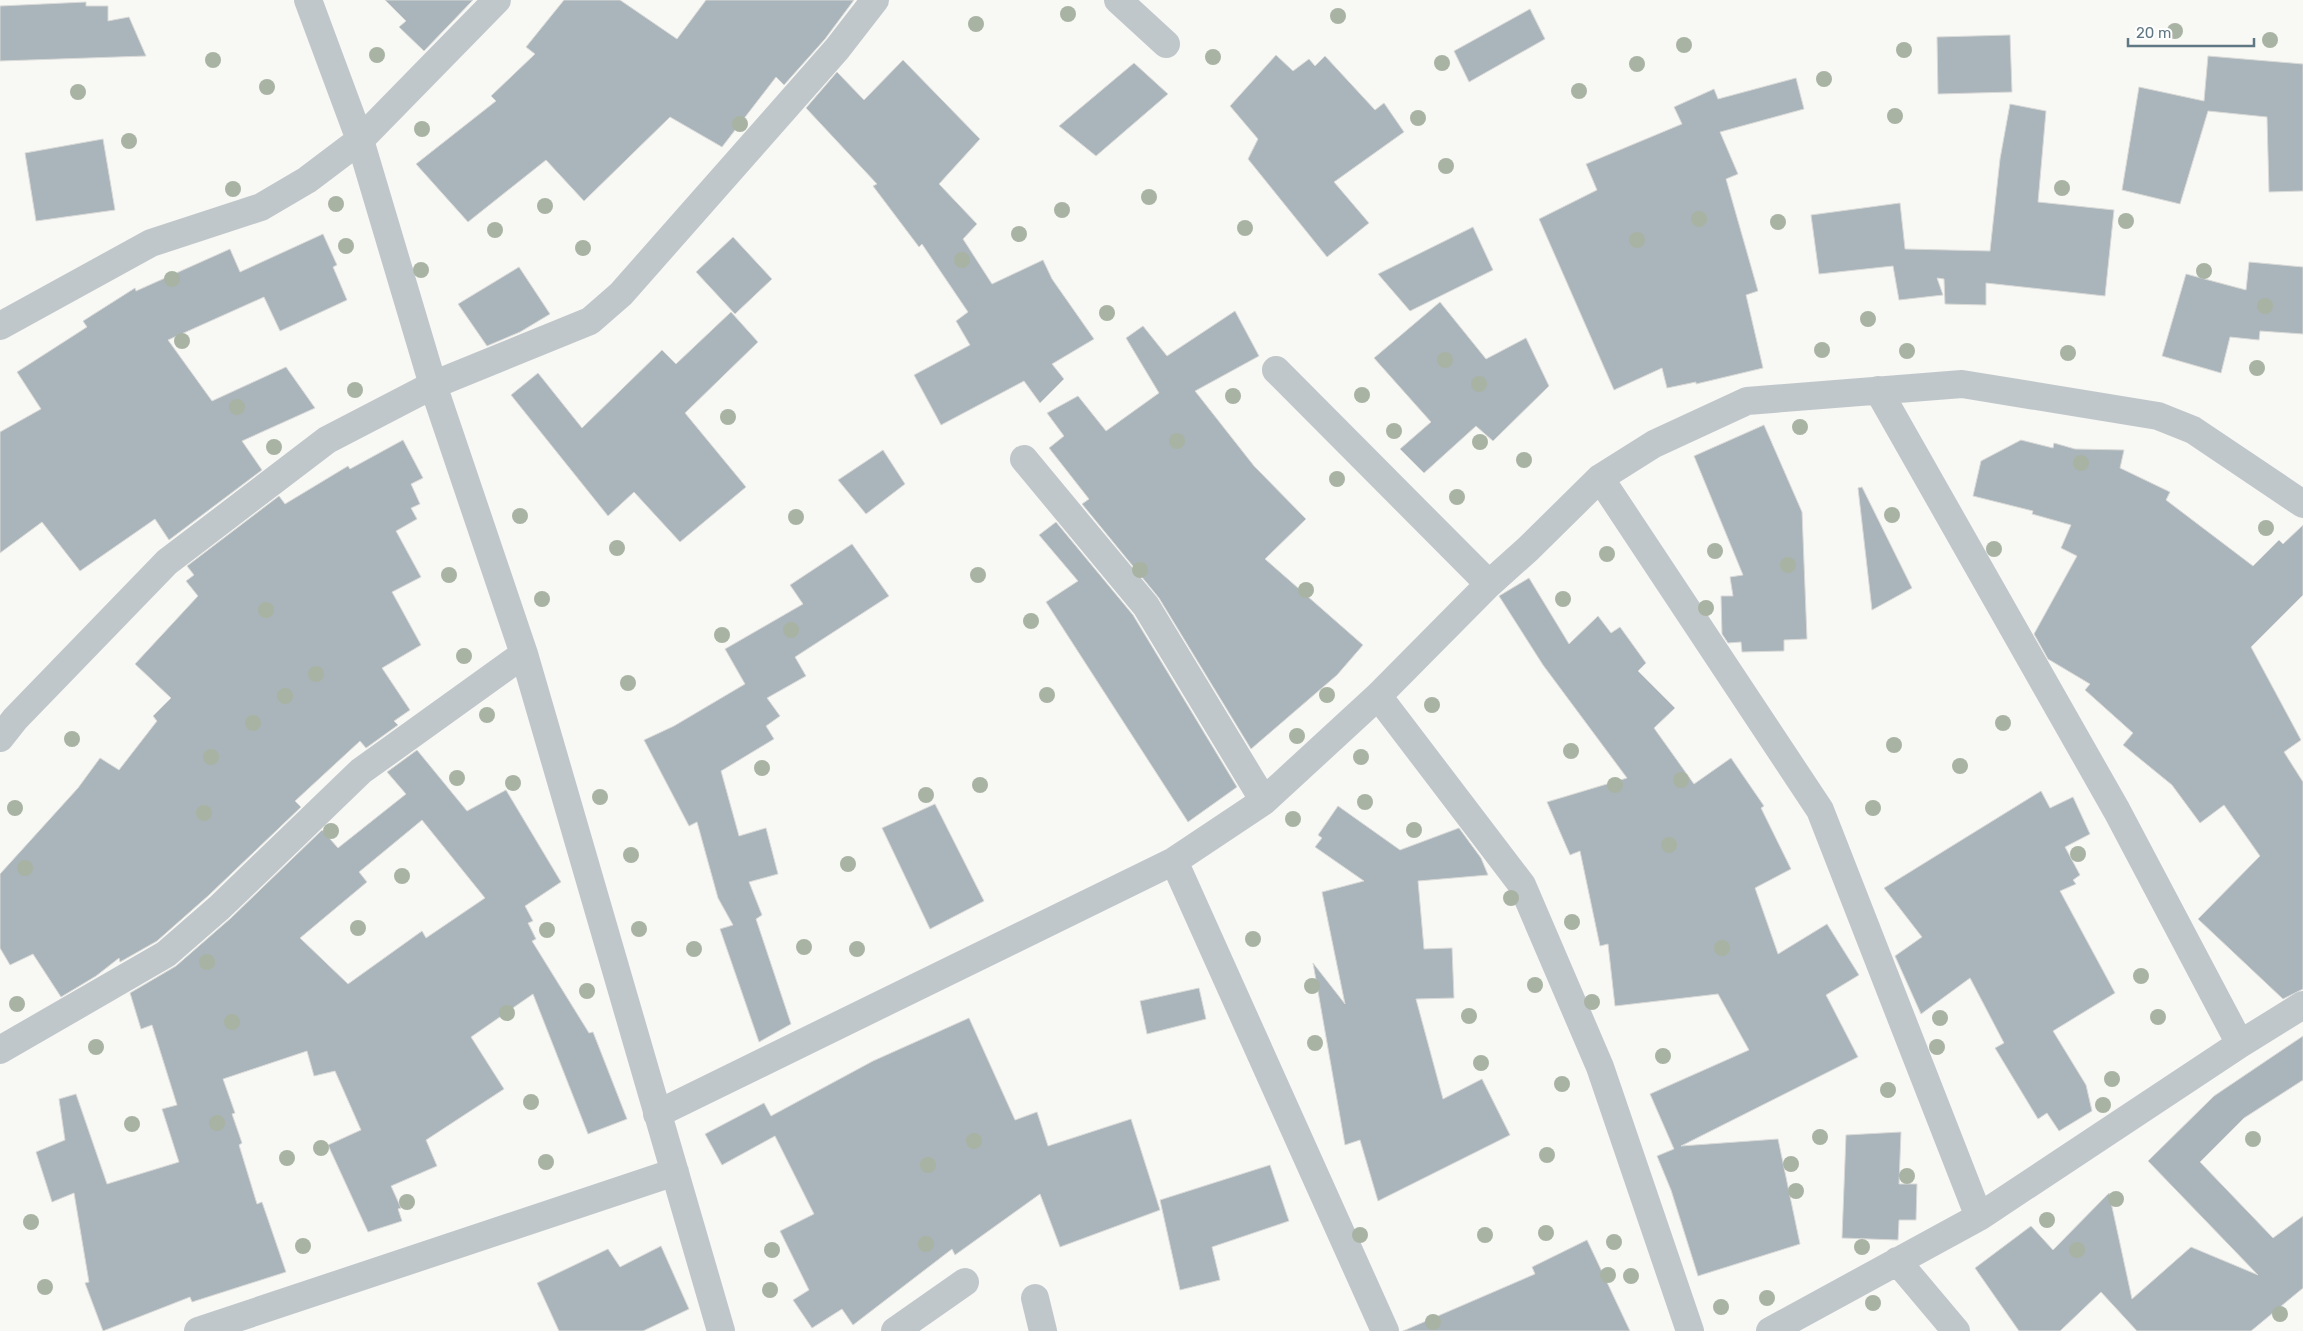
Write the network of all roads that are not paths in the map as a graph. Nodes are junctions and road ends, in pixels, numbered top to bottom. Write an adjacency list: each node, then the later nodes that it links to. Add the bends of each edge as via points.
1 (308, 0): 6 (street)
2 (497, 0): 6 (street)
3 (875, 0): 9 (street, via 837,49 621,294 590,321)
4 (1118, 0): 5 (street)
5 (1166, 44)
6 (360, 140): 7 (street, via 307,180 261,207 151,243); 9 (street)
7 (0, 326)
8 (1276, 370): 14 (street)
9 (433, 385): 15 (street); 17 (street, via 327,440 167,562)
10 (1878, 390): 12 (street, via 1747,401 1654,444); 13 (street, via 1962,384 2158,416 2193,430); 21 (street, via 2118,811)
11 (1024, 458): 18 (street, via 1146,606)
12 (1600, 478): 14 (street); 25 (street, via 1820,810)
13 (2303, 504)
14 (1489, 584): 16 (street)
15 (524, 654): 22 (street, via 361,771 220,907 166,954); 23 (street)
16 (1378, 696): 18 (street); 34 (street, via 1522,884 1600,1068)
17 (0, 738)
18 (1264, 801): 19 (street)
19 (1174, 861): 23 (street); 33 (street)
20 (2303, 1005): 21 (street)
21 (2240, 1044): 25 (street)
22 (0, 1050)
23 (657, 1114): 24 (street)
24 (675, 1172): 29 (street); 30 (street)
25 (1979, 1217): 26 (street)
26 (1897, 1261): 35 (street); 36 (street)
27 (965, 1282): 31 (street)
28 (1035, 1298): 32 (street)
29 (198, 1331)
30 (721, 1331)
31 (896, 1331)
32 (1043, 1331)
33 (1385, 1331)
34 (1690, 1331)
35 (1770, 1331)
36 (1956, 1331)

